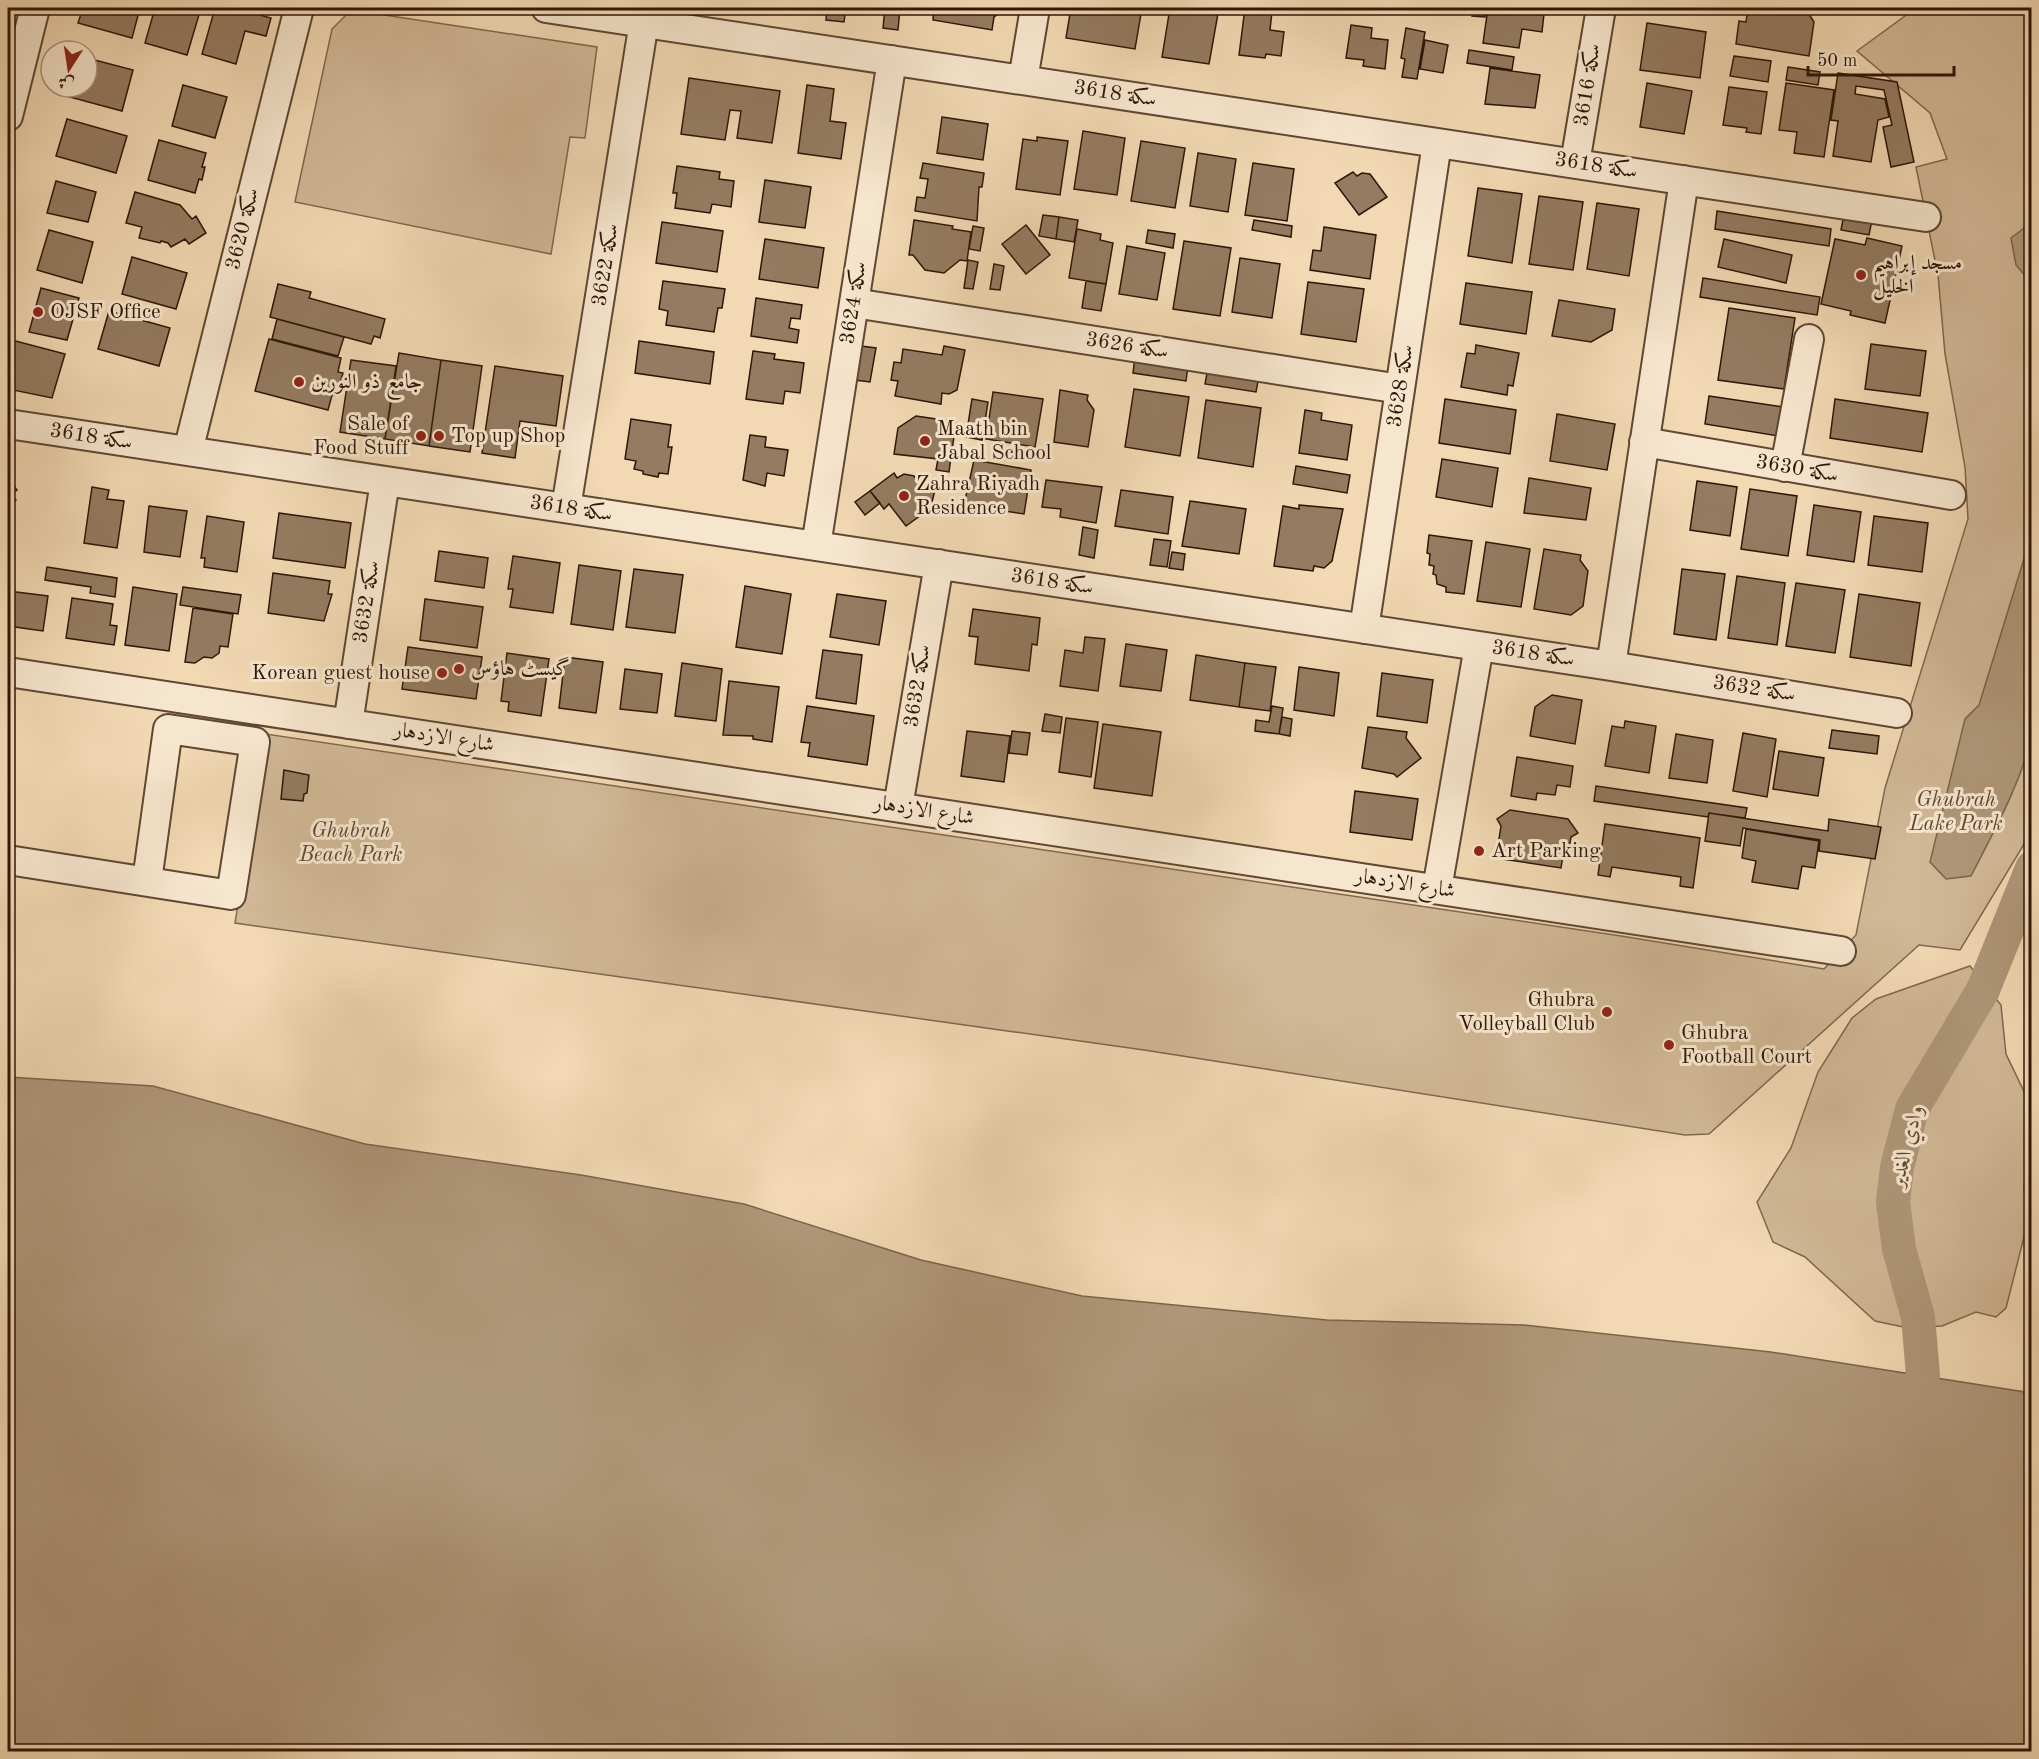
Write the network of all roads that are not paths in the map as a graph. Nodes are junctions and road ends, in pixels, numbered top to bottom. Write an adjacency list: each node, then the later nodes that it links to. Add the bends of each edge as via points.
1 (35, 8): 9 (street)
2 (299, 8): 19 (street, سكة 3620)
3 (546, 8): 6 (street, سكة 3618)
4 (1035, 8): 8 (street)
5 (1601, 8): 11 (street, سكة 3616)
6 (644, 22): 7 (street, سكة 3618); 23 (street, سكة 3622)
7 (891, 60): 8 (street, سكة 3618); 14 (street, سكة 3624)
8 (1023, 80): 10 (street, سكة 3618)
9 (8, 116)
10 (1437, 142): 11 (street, سكة 3618); 16 (street, سكة 3628)
11 (1575, 163): 12 (street, سكة 3618)
12 (1684, 180): 13 (street, سكة 3618); 18 (street)
13 (1926, 217)
14 (854, 303): 16 (street, سكة 3626); 24 (street, سكة 3624)
15 (1809, 339): 20 (street)
16 (1400, 389): 26 (street, سكة 3628)
17 (8, 424): 19 (street, سكة 3618)
18 (1644, 442): 20 (street, سكة 3630); 28 (street)
19 (188, 451): 21 (street, سكة 3618)
20 (1785, 467): 22 (street, سكة 3630)
21 (385, 481): 23 (street, سكة 3618); 31 (street, سكة 3632)
22 (1951, 495)
23 (566, 508): 24 (street, سكة 3618)
24 (816, 546): 25 (street, سكة 3618)
25 (939, 564): 26 (street, سكة 3618); 32 (street, سكة 3632)
26 (1364, 628): 27 (street, سكة 3618)
27 (1479, 646): 28 (street, سكة 3618); 35 (street)
28 (1611, 666): 30 (street, سكة 3632)
29 (8, 672): 31 (street, شارع الازدهار)
30 (1897, 713)
31 (348, 724): 32 (street, شارع الازدهار)
32 (898, 807): 35 (street, شارع الازدهار)
33 (8, 860): 34 (street)
34 (147, 881): 34 (street, via 168,729 255,742 231,895)
35 (1437, 889): 36 (street, شارع الازدهار)
36 (1841, 951)

